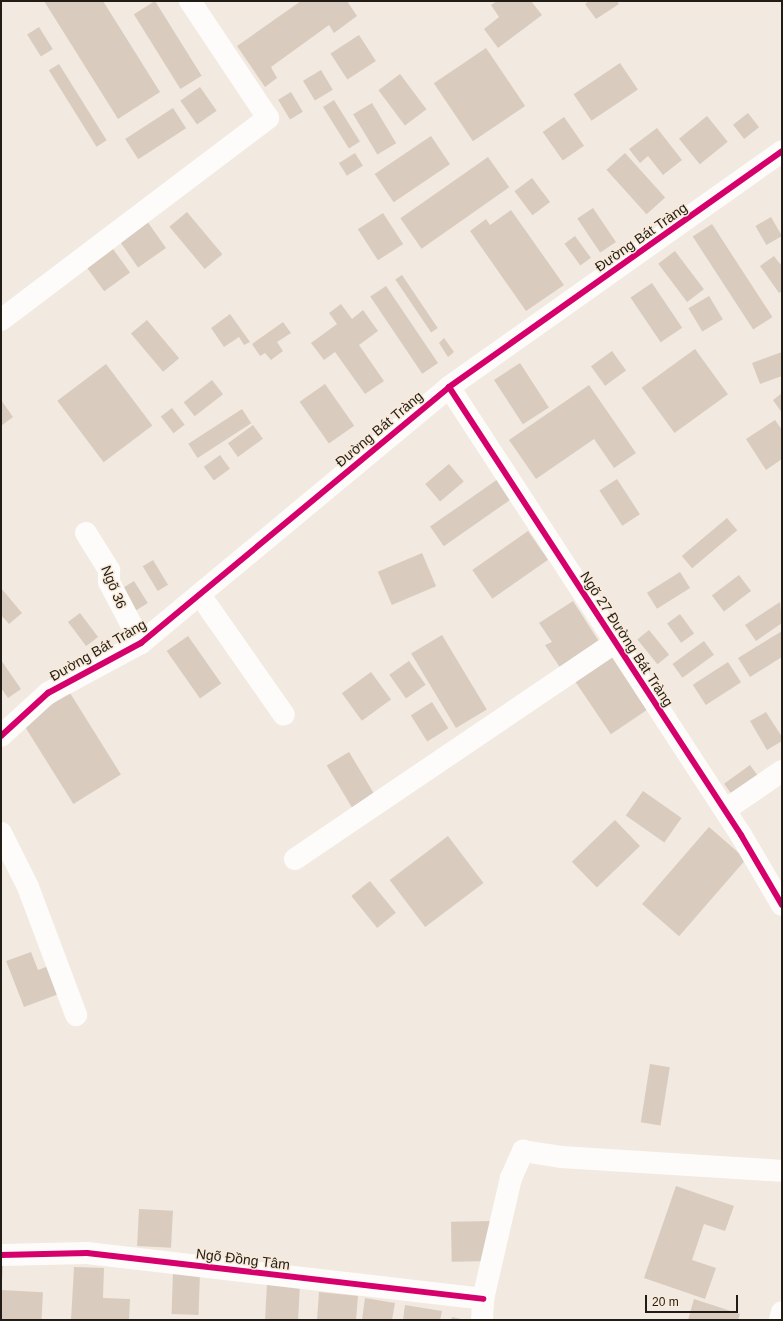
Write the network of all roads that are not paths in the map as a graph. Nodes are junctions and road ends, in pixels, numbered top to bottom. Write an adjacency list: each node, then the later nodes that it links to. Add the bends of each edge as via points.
1 (190, 1): 3 (street, via 268,118)
2 (782, 151): 4 (street, Đường Bát Tràng)
3 (1, 320)
4 (449, 387): 6 (street, Đường Bát Tràng); 7 (street, Ngõ 27 Đường Bát Tràng)
5 (86, 533): 8 (street, Ngõ 36, via 109,570 109,582)
6 (200, 595): 8 (street, Đường Bát Tràng); 9 (street)
7 (615, 642): 12 (street, Ngõ 27 Đường Bát Tràng); 14 (street)
8 (141, 643): 10 (street, Đường Bát Tràng, via 48,693)
9 (284, 715)
10 (1, 736)
11 (782, 771): 12 (street)
12 (725, 810): 15 (street, Ngõ 27 Đường Bát Tràng)
13 (1, 833): 16 (street, via 28,887)
14 (296, 859)
15 (782, 905)
16 (76, 1016)
17 (782, 1172): 19 (street, via 561,1157 523,1152 511,1178)
18 (1, 1255): 19 (street, Ngõ Đồng Tâm, via 87,1253)
19 (482, 1310)
20 (782, 1312): 21 (street)
21 (780, 1320)

